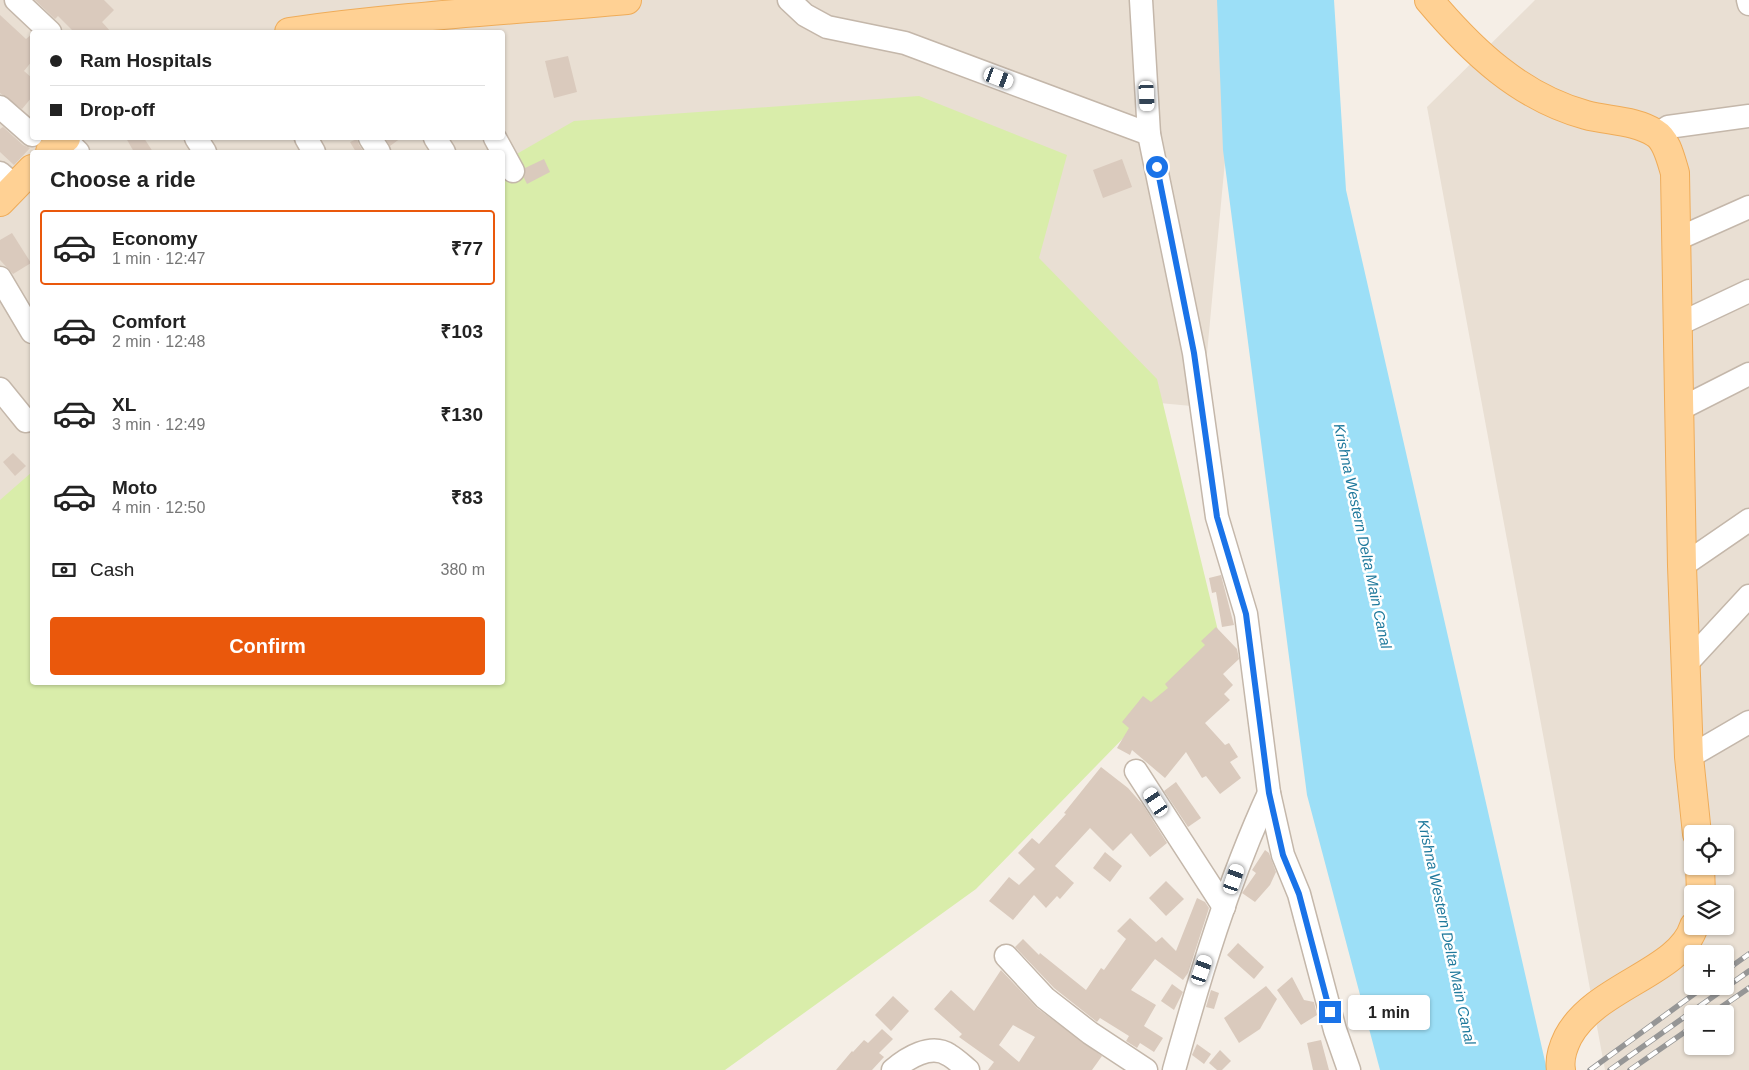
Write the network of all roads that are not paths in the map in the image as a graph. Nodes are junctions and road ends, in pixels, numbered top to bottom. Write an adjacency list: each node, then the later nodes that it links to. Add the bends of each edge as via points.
1 (16, 0): 11 (street)
2 (627, 0): 8 (main road)
3 (789, 0): 14 (street, via 821,24 905,43)
4 (1141, 0): 14 (street)
5 (1429, 0): 15 (main road, via 1493,67 1519,86 1554,104)
6 (1748, 0): 7 (street)
7 (1749, 4)
8 (436, 24): 9 (main road)
9 (374, 27): 10 (main road)
10 (323, 29)
11 (48, 30)
12 (0, 107): 16 (street)
13 (1749, 116): 15 (street, via 1668,127)
14 (1149, 134): 36 (street, via 1194,353 1217,517 1246,614)
15 (1658, 134): 20 (main road, via 1669,152 1674,173)
16 (30, 150)
17 (505, 155): 18 (street)
18 (513, 171)
19 (1749, 207): 20 (street)
20 (1676, 240): 23 (main road)
21 (0, 278): 24 (street)
22 (1749, 290): 23 (street)
23 (1677, 325): 27 (main road)
24 (30, 329)
25 (1749, 374): 27 (street)
26 (0, 389): 28 (street)
27 (1678, 410): 30 (main road)
28 (26, 421)
29 (1749, 520): 30 (street)
30 (1682, 566): 32 (main road)
31 (1749, 596): 32 (street)
32 (1687, 663): 34 (main road)
33 (1749, 722): 34 (street)
34 (1689, 757): 37 (main road)
35 (1136, 772): 38 (street)
36 (1269, 793): 38 (street, via 1246,843); 45 (street, via 1283,855 1299,894 1335,1030)
37 (1696, 825)
38 (1224, 907): 44 (street, via 1197,986)
39 (1688, 935): 46 (main road, via 1673,956 1614,991 1578,1021 1563,1047)
40 (1006, 956): 43 (street, via 1045,998)
41 (893, 1070): 42 (street, via 915,1056 933,1051 947,1054)
42 (968, 1070)
43 (1146, 1070)
44 (1174, 1070)
45 (1349, 1070)
46 (1561, 1070)

